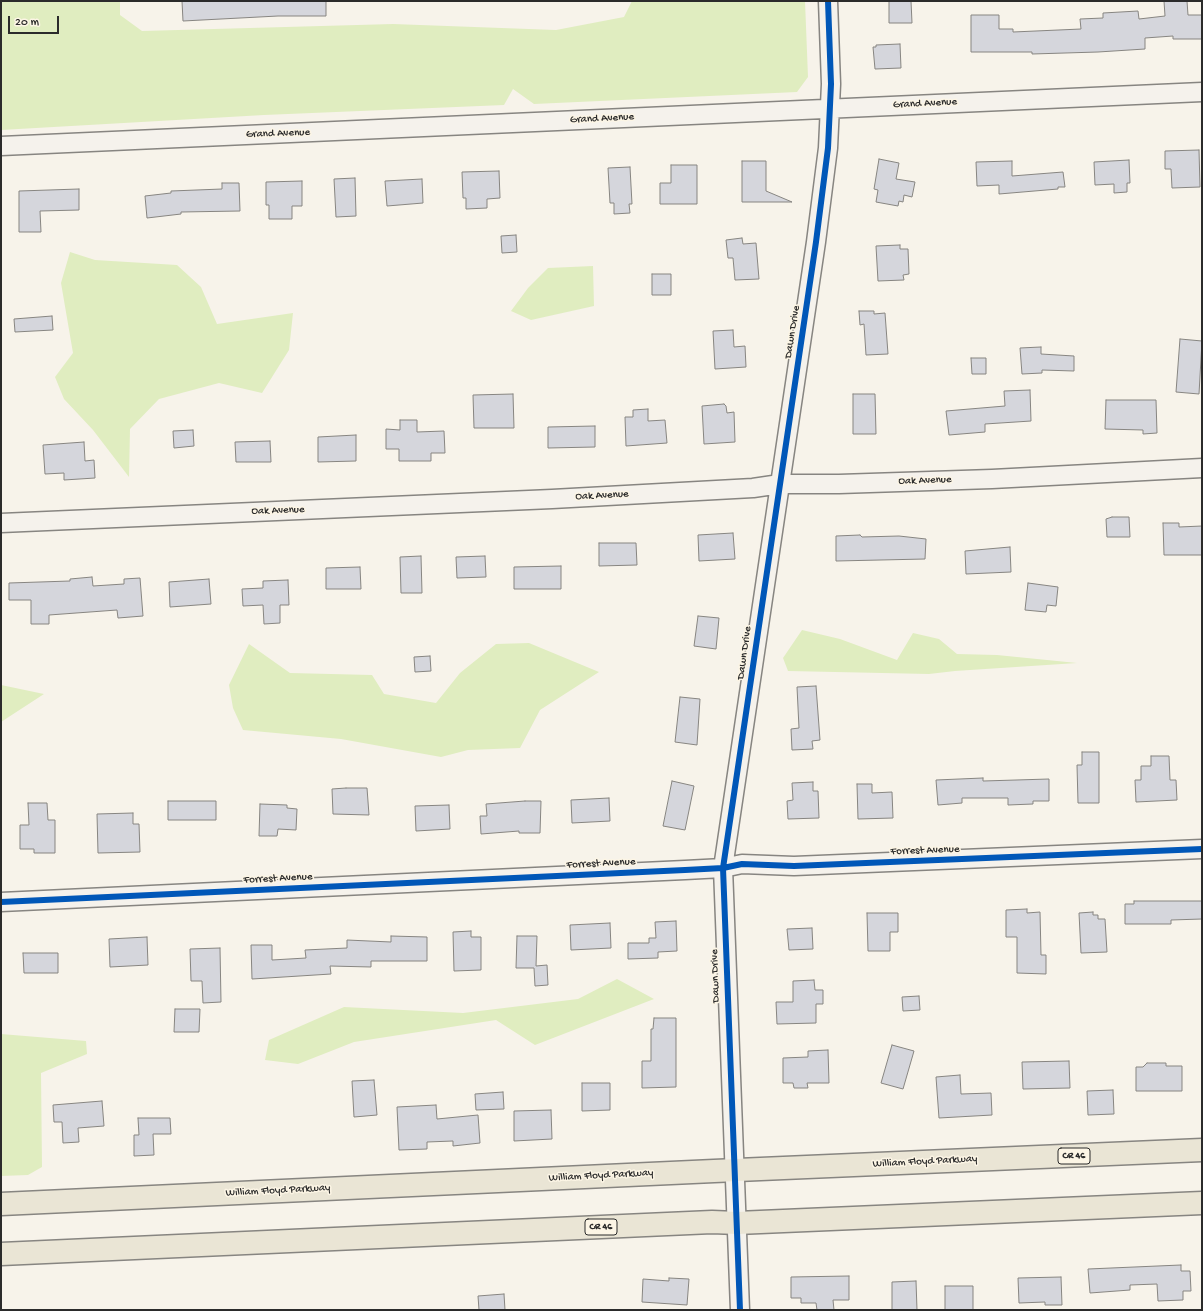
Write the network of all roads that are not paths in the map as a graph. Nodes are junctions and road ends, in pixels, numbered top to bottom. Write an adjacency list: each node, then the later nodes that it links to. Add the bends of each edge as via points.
1 (828, 1): 3 (street, Dawn Drive, via 831,84)
2 (1202, 92): 3 (street, Grand Avenue)
3 (829, 108): 4 (street, Grand Avenue); 6 (street, Dawn Drive, via 828,148 816,242)
4 (1, 146)
5 (1202, 468): 6 (street, Oak Avenue, via 992,479)
6 (780, 484): 7 (street, Oak Avenue, via 753,488 552,499); 9 (street, Dawn Drive)
7 (1, 523)
8 (1202, 849): 9 (street, Forrest Avenue, via 794,866 742,864)
9 (723, 868): 10 (street, Forrest Avenue); 12 (street, Dawn Drive)
10 (1, 902)
11 (1202, 1150): 12 (highway, William Floyd Parkway / CR 46)
12 (734, 1171): 14 (highway, William Floyd Parkway / CR 46); 15 (street, Dawn Drive)
13 (1202, 1203): 15 (highway, CR 46)
14 (1, 1204)
15 (737, 1223): 16 (highway, CR 46, via 712,1222); 17 (street, Dawn Drive)
16 (1, 1254)
17 (740, 1310)

